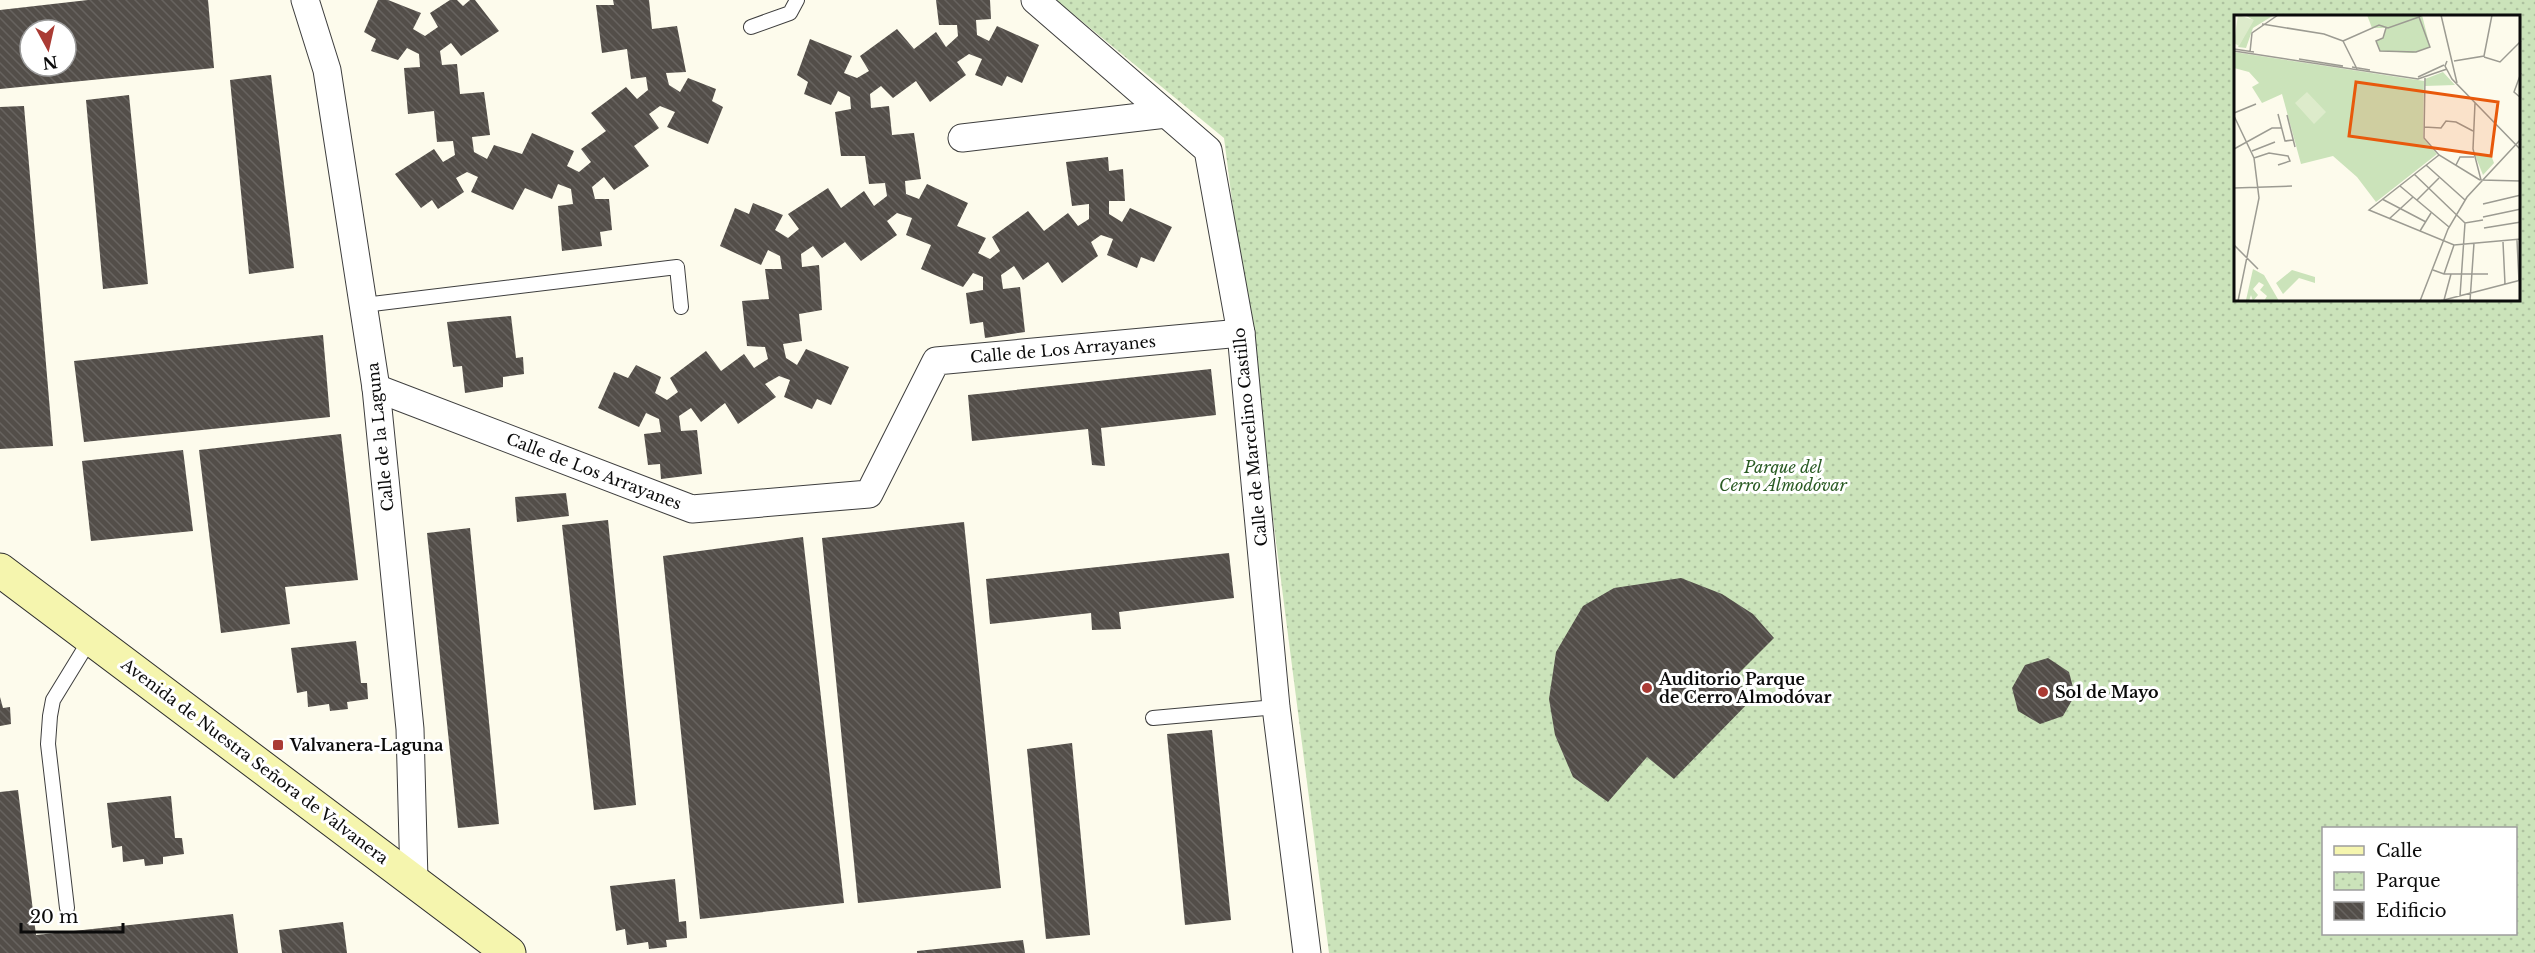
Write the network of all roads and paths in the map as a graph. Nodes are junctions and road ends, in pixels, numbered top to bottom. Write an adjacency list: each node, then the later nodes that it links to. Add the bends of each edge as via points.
1 (305, 0): 7 (street, Calle de la Laguna, via 327,70)
2 (797, 0): 4 (lane, via 790,13)
3 (1035, 0): 5 (street, Calle de Marcelino Castillo)
4 (751, 27)
5 (1166, 114): 6 (street); 9 (street, Calle de Marcelino Castillo, via 1208,150)
6 (962, 138)
7 (364, 305): 8 (lane, via 677,267); 10 (street, Calle de la Laguna)
8 (681, 307)
9 (1241, 333): 10 (street, Calle de Los Arrayanes, via 936,361 868,494 692,509); 13 (street, Calle de Marcelino Castillo)
10 (376, 388): 15 (street, Calle de la Laguna, via 410,729)
11 (0, 570): 12 (main road, Avenida de Nuestra Señora de Valvanera)
12 (91, 638): 15 (main road, Avenida de Nuestra Señora de Valvanera); 16 (lane, via 53,700 50,716 48,744)
13 (1276, 708): 14 (lane); 18 (street, Calle de Marcelino Castillo)
14 (1153, 718)
15 (414, 880): 17 (main road, Avenida de Nuestra Señora de Valvanera)
16 (67, 908)
17 (509, 953)
18 (1307, 953)

